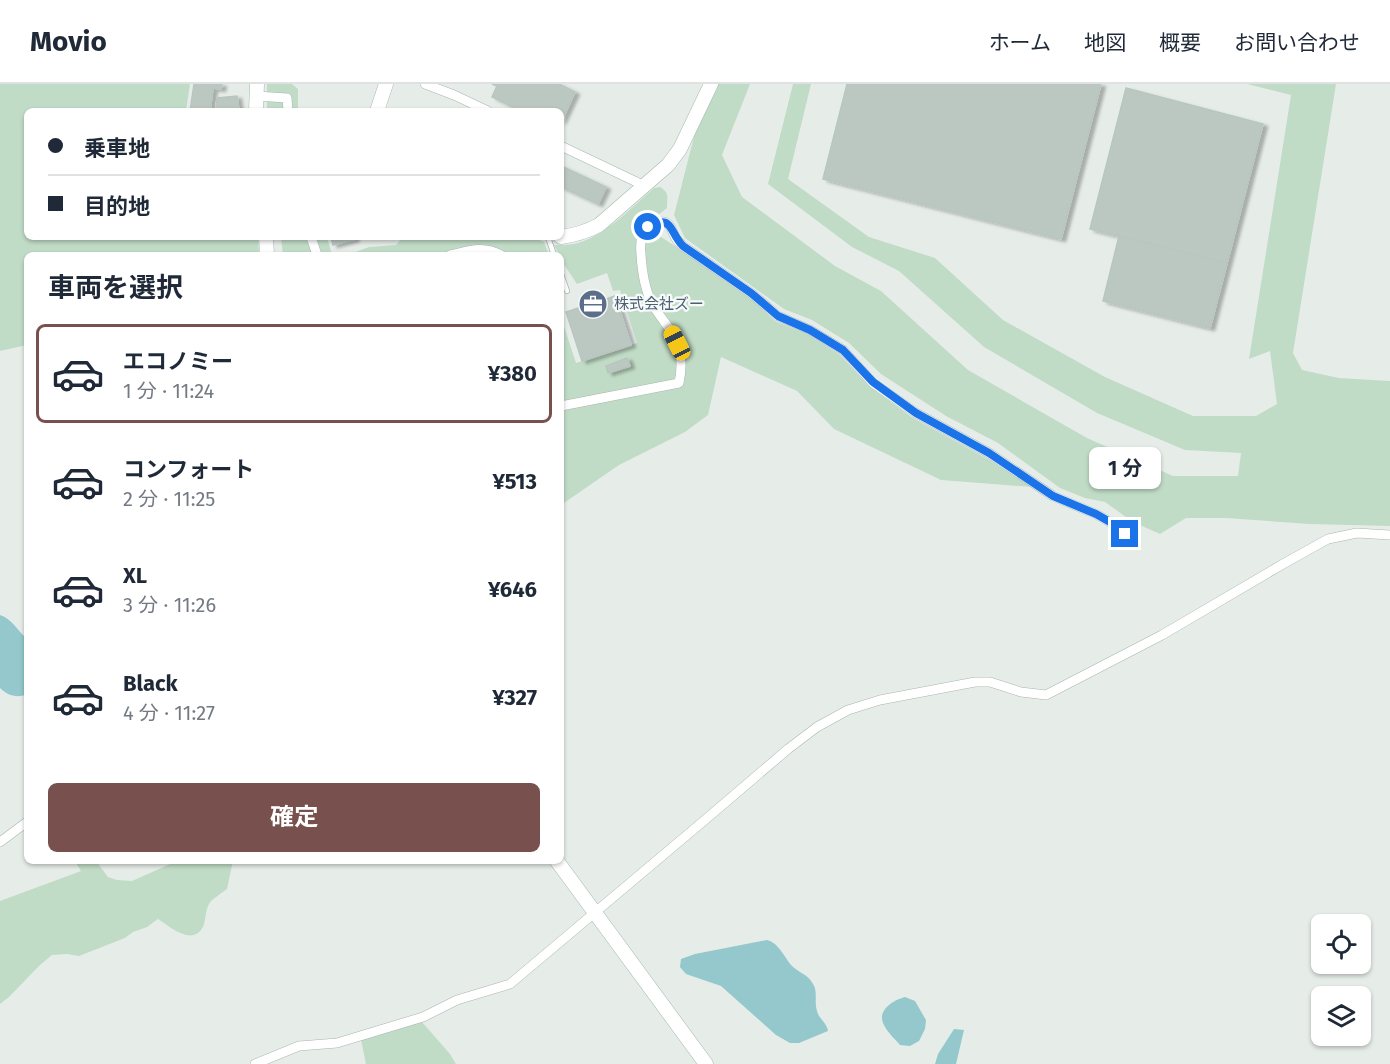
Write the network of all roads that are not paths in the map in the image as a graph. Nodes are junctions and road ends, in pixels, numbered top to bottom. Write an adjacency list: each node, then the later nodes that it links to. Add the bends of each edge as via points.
1 (386, 84): 7 (street)
2 (425, 84): 8 (street)
3 (711, 84): 10 (street, via 680,149)
4 (257, 90): 5 (street); 6 (street, via 287,98)
5 (256, 108)
6 (288, 108)
7 (378, 108)
8 (482, 108)
9 (564, 147): 10 (street)
10 (645, 186): 11 (street, via 599,225)
11 (564, 237)
12 (462, 252): 13 (street, via 475,249)
13 (494, 252)
14 (564, 282): 15 (lane)
15 (567, 291)
16 (564, 405): 17 (street, via 680,383 677,343 652,304 641,263 643,234 648,227 664,222 683,246 778,316 843,350 873,382 916,413 989,453 1053,496 1096,514)
17 (1125, 534)
18 (1390, 535): 22 (street, via 1357,533 1328,539 1162,635 1046,695 975,682 848,710 788,749)
19 (24, 824): 20 (street)
20 (0, 842)
21 (559, 864): 22 (street)
22 (595, 913): 23 (street, via 510,984 457,1000 423,1017 337,1043 299,1046); 24 (street)
23 (255, 1064)
24 (706, 1064)

